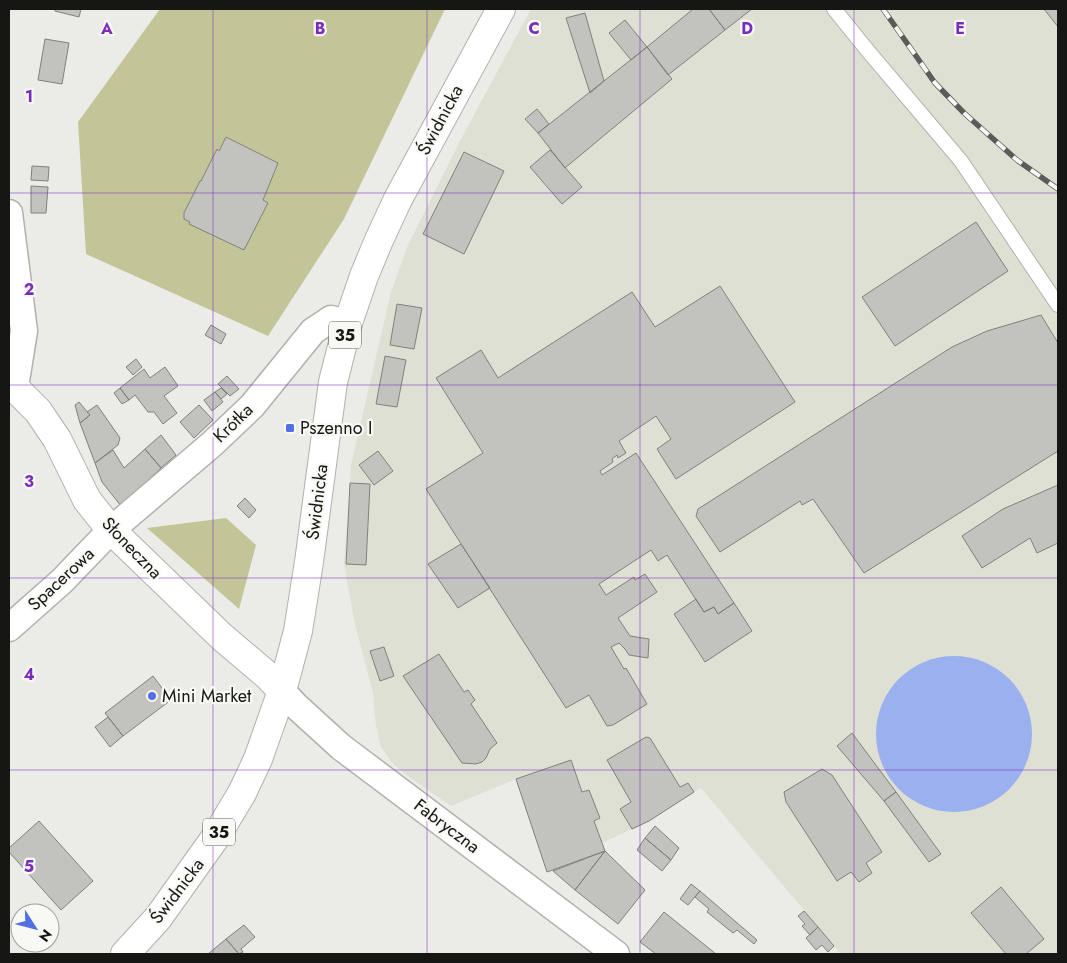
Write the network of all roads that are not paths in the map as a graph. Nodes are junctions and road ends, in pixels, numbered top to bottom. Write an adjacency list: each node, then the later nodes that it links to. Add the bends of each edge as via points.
1 (500, 9): 5 (main road, Świdnicka / 35, via 398,199)
2 (834, 9): 4 (lane, via 961,161)
3 (9, 213): 6 (street, via 24,331)
4 (1058, 305)
5 (348, 323): 7 (street, Krótka, via 330,320 312,331 252,406); 9 (main road, Świdnicka / 35, via 333,382 298,632)
6 (12, 384): 7 (main road, Słoneczna, via 38,411 57,439 87,500)
7 (111, 530): 8 (street, Spacerowa, via 62,581); 9 (main road, Słoneczna)
8 (9, 628)
9 (282, 691): 10 (main road, Świdnicka / 35, via 242,793 188,877); 11 (street, Fabryczna, via 341,747)
10 (126, 954)
11 (616, 954)

